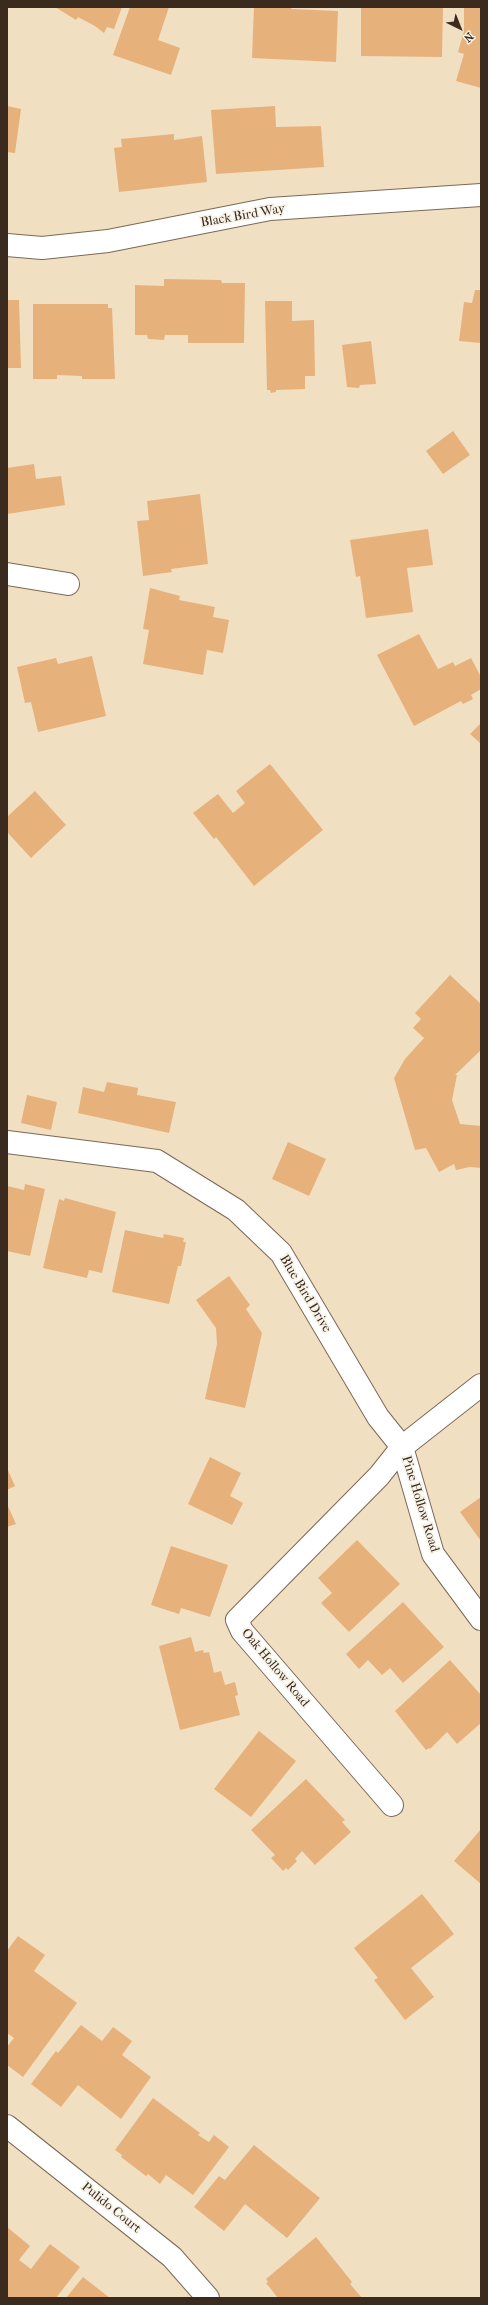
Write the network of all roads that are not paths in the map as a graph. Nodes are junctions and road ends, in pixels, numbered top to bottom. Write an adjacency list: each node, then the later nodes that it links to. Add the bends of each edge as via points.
1 (481, 195): 2 (street, Black Bird Way, via 270,209 108,241 42,248)
2 (7, 245)
3 (7, 574): 4 (street)
4 (68, 584)
5 (7, 1142): 7 (street, Blue Bird Drive, via 157,1161 236,1210 281,1253 378,1417)
6 (481, 1385): 7 (street)
7 (402, 1447): 8 (street, Pine Hollow Road, via 433,1554); 9 (street, Oak Hollow Road, via 379,1476 237,1620 242,1631)
8 (481, 1619)
9 (392, 1805)
10 (7, 2126): 11 (street, Pulido Court, via 172,2257)
11 (208, 2298)

